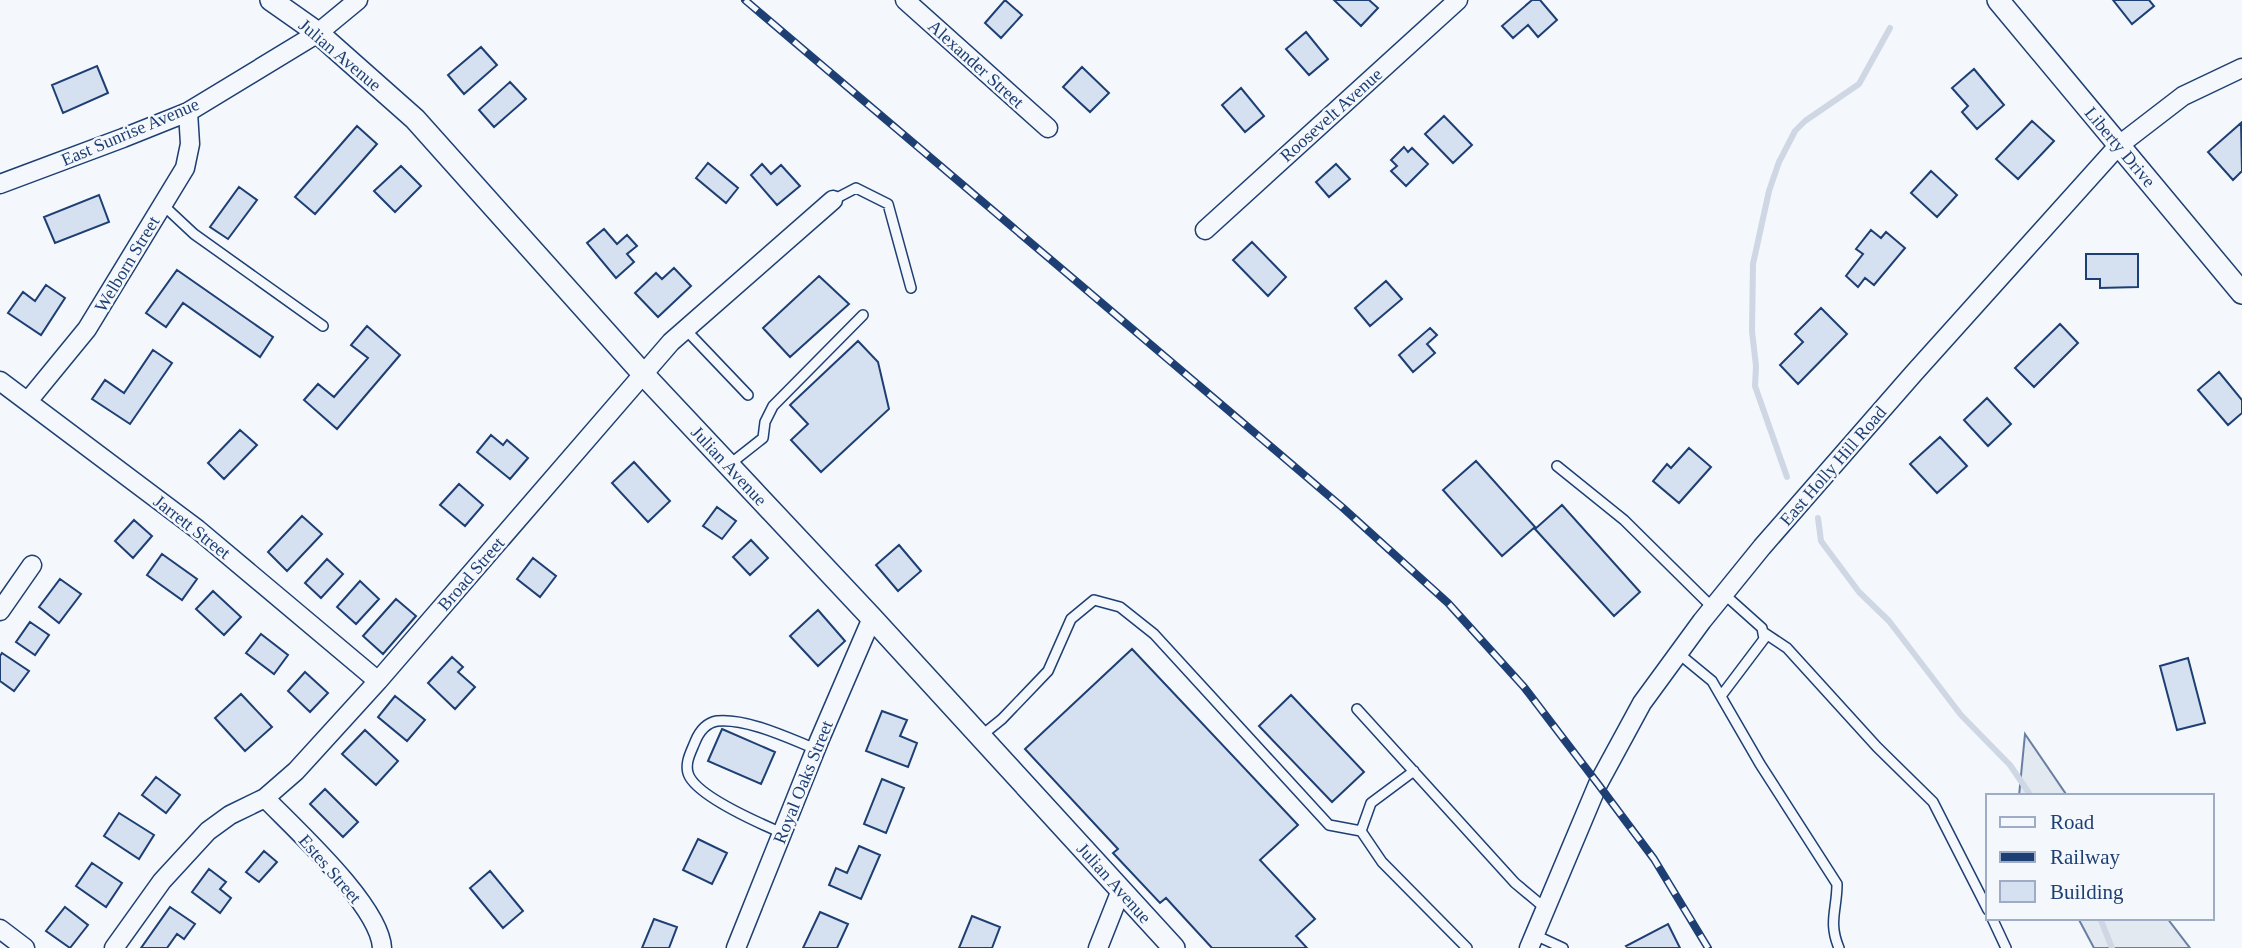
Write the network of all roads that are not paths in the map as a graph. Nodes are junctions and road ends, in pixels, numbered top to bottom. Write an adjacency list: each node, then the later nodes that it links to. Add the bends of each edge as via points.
1 (271, 0): 6 (street, Julian Avenue)
2 (358, 0): 6 (street, East Sunrise Avenue)
3 (905, 0): 9 (street, Alexander Street)
4 (1458, 0): 14 (street, Roosevelt Avenue)
5 (1998, 0): 10 (street, Liberty Drive)
6 (318, 33): 8 (street, East Sunrise Avenue); 20 (street, Julian Avenue, via 415,119)
7 (2242, 68): 10 (street, East Holly Hill Road, via 2183,96)
8 (188, 111): 11 (street, East Sunrise Avenue); 13 (street, Welborn Street, via 190,144 185,168)
9 (1048, 128)
10 (2118, 146): 16 (street, Liberty Drive); 27 (street, East Holly Hill Road)
11 (0, 184)
12 (833, 200): 15 (lane, via 856,188 888,204); 19 (street, Broad Street)
13 (163, 205): 18 (lane, via 194,234); 23 (street, Welborn Street, via 87,329)
14 (1205, 230)
15 (911, 288)
16 (2242, 293)
17 (863, 315): 24 (lane, via 774,406 763,438)
18 (323, 326)
19 (686, 330): 20 (street, Broad Street); 22 (lane)
20 (644, 375): 24 (street, Julian Avenue); 32 (street, Broad Street)
21 (0, 381): 23 (street, Jarrett Street)
22 (748, 395)
23 (28, 401): 32 (street, Jarrett Street, via 197,530)
24 (729, 466): 29 (street, Julian Avenue)
25 (1556, 466): 27 (lane)
26 (32, 565): 28 (street)
27 (1718, 601): 30 (lane); 31 (street, East Holly Hill Road)
28 (0, 611)
29 (872, 618): 35 (street, Julian Avenue); 36 (street, Royal Oaks Street)
30 (1763, 632): 33 (lane, via 1764,639); 42 (lane, via 1787,648 1933,802)
31 (1677, 653): 33 (lane, via 1712,681); 43 (street, East Holly Hill Road, via 1642,703 1598,784)
32 (379, 681): 38 (street, Broad Street)
33 (1721, 696): 55 (lane, via 1837,884 1832,921)
34 (1357, 709): 37 (lane)
35 (981, 736): 39 (lane, via 1048,671 1071,619 1094,600 1119,607 1154,634 1329,825); 41 (street, Julian Avenue)
36 (816, 749): 40 (street, Royal Oaks Street); 40 (lane, via 755,727 715,722 703,729 687,760 688,772 699,788 746,818)
37 (1414, 771): 39 (lane, via 1371,803); 43 (lane, via 1515,883)
38 (265, 798): 48 (street, Broad Street, via 208,831 162,881); 49 (street, Estes Street, via 371,916)
39 (1361, 831): 53 (lane, via 1382,862)
40 (782, 833): 50 (street, Royal Oaks Street)
41 (1121, 890): 51 (street); 52 (street, Julian Avenue)
42 (1986, 906)
43 (1545, 908): 46 (street, East Holly Hill Road)
44 (1993, 920): 56 (lane)
45 (0, 929): 47 (street)
46 (1532, 941): 54 (lane)
47 (25, 948)
48 (114, 948)
49 (382, 948)
50 (736, 948)
51 (1098, 948)
52 (1174, 948)
53 (1466, 948)
54 (1563, 948)
55 (1839, 948)
56 (2006, 948)

